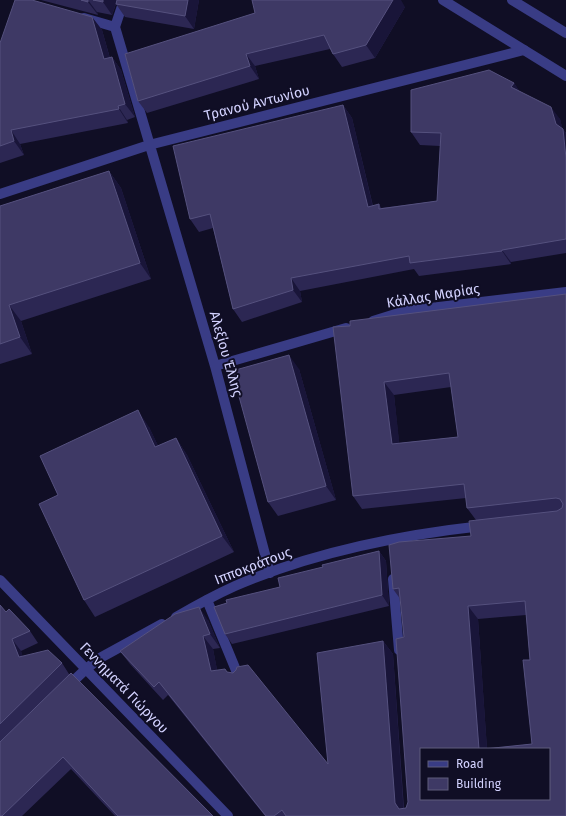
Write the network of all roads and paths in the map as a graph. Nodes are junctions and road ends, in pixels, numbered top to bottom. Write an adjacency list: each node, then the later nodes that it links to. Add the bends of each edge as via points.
1 (124, 0): 6 (street)
2 (443, 0): 4 (street)
3 (512, 0): 7 (street)
4 (454, 3): 8 (street)
5 (77, 17): 6 (street)
6 (115, 27): 10 (street, Αλεξίου Έλλης)
7 (566, 33)
8 (524, 50): 9 (street); 10 (street, Τρανού Αντωνίου)
9 (566, 76)
10 (149, 145): 11 (street, Τρανού Αντωνίου); 13 (street, Αλεξίου Έλλης)
11 (0, 194)
12 (566, 292): 13 (street, Κάλλας Μαρίας, via 405,311)
13 (215, 366): 16 (street, Αλεξίου Έλλης)
14 (491, 526): 16 (street, Ιπποκράτους, via 461,529 326,555)
15 (393, 572): 19 (street)
16 (270, 573): 18 (street, Ιπποκράτους)
17 (0, 580): 20 (street, Γεννηματά Γιώργου)
18 (207, 600): 20 (street, Ιπποκράτους, via 108,654); 21 (street)
19 (399, 659)
20 (86, 669): 22 (street, Ιπποκράτους); 23 (street, Γεννηματά Γιώργου)
21 (240, 680)
22 (57, 697)
23 (228, 816)

